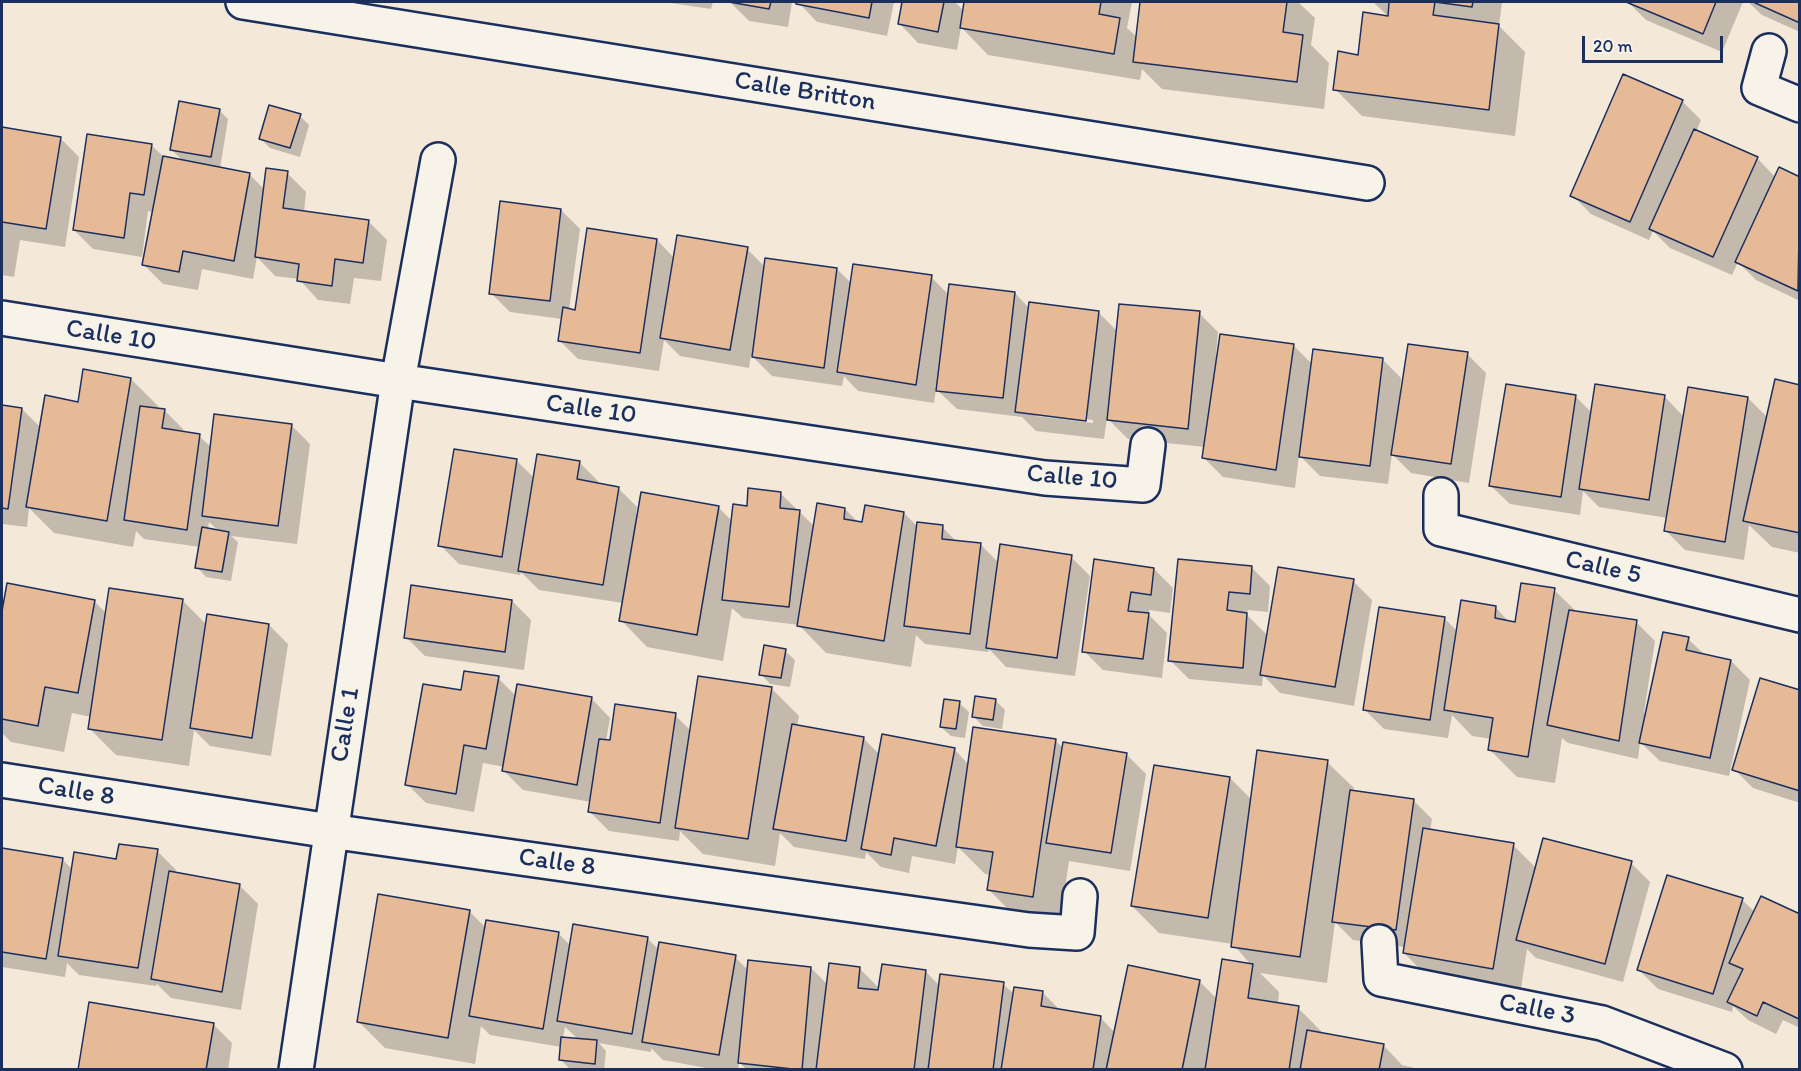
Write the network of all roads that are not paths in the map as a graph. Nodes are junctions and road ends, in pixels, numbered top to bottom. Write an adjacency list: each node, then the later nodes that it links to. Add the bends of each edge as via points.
1 (243, 2): 5 (street, Calle Britton)
2 (1769, 51): 3 (street, via 1759,88)
3 (1800, 105)
4 (438, 160): 7 (street, Calle 1)
5 (1367, 183)
6 (2, 318): 7 (street, Calle 10)
7 (398, 381): 8 (street, Calle 10, via 1045,478 1143,484); 12 (street, Calle 1)
8 (1148, 445)
9 (1441, 495): 10 (street, Calle 5, via 1441,529)
10 (1800, 615)
11 (2, 780): 12 (street, Calle 8)
12 (330, 831): 13 (street, Calle 8, via 1029,930 1077,933); 15 (street, Calle 1)
13 (1080, 896)
14 (1379, 942): 16 (street, Calle 3, via 1381,980 1602,1023)
15 (296, 1070)
16 (1725, 1070)

